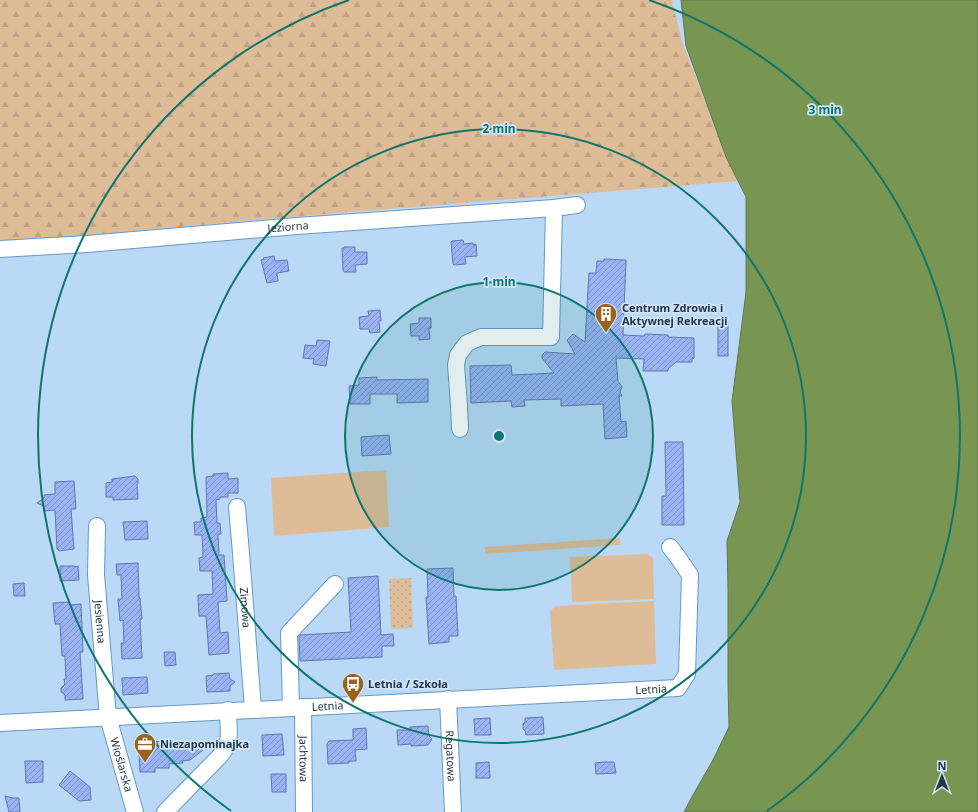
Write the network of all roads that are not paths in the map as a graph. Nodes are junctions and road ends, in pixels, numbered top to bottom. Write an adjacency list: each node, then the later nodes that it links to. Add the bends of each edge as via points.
1 (577, 205): 2 (street, Jeziorna)
2 (554, 208): 3 (street, Jeziorna); 4 (street, via 551,337 481,337 467,343 458,355 456,365)
3 (0, 249)
4 (460, 428)
5 (237, 507): 11 (street, Zimowa)
6 (97, 526): 13 (street, Jesienna, via 96,575)
7 (670, 547): 9 (street, Letnia, via 690,575 687,674 678,688)
8 (335, 584): 10 (street, Jachtowa, via 290,633)
9 (448, 699): 10 (street, Letnia); 18 (street, Regatowa)
10 (297, 707): 11 (street, Letnia); 17 (street, Jachtowa)
11 (253, 709): 12 (street, Letnia)
12 (228, 710): 13 (street, Letnia); 16 (street, via 229,737 224,751)
13 (108, 717): 14 (street, Letnia); 15 (street, Wioślarska)
14 (0, 722)
15 (135, 812)
16 (165, 812)
17 (304, 812)
18 (453, 812)

